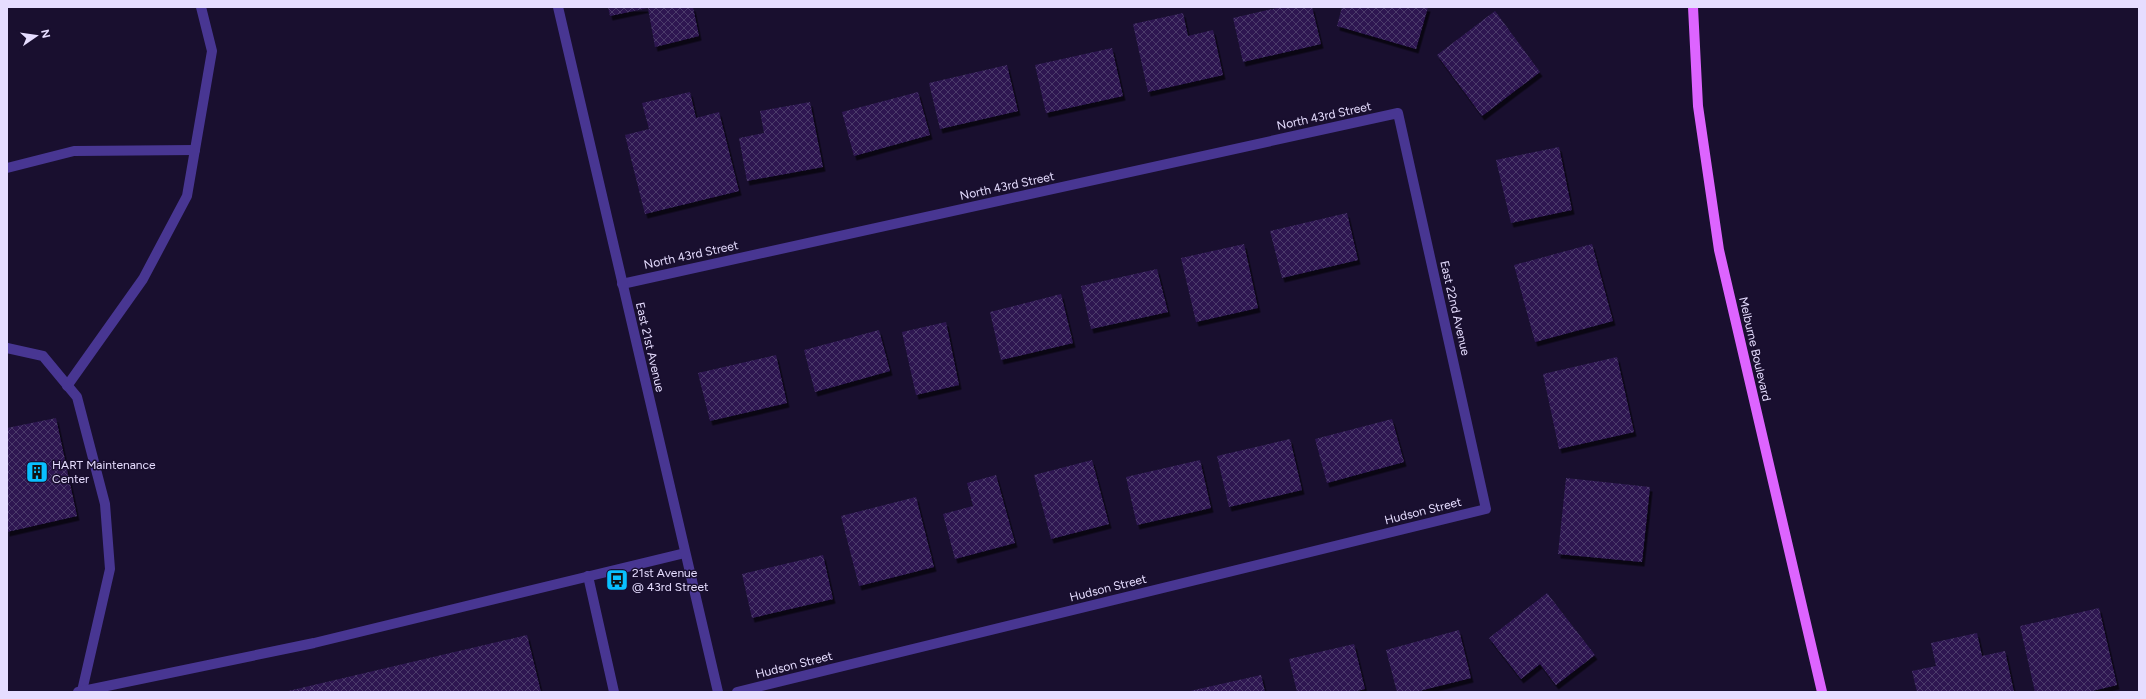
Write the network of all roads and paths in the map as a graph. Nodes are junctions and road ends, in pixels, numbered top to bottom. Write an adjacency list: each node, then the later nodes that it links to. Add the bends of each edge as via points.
1 (201, 7): 5 (street, via 212,51)
2 (558, 7): 7 (street, East 21st Avenue)
3 (1693, 7): 18 (main road, Melburne Boulevard, via 1698,106 1719,250)
4 (1398, 113): 7 (street, North 43rd Street); 10 (street, East 22nd Avenue)
5 (195, 150): 6 (street, via 74,151); 9 (street, via 187,196 143,280)
6 (7, 168)
7 (622, 284): 11 (street, East 21st Avenue)
8 (7, 348): 9 (street, via 43,356)
9 (67, 386): 14 (street, via 76,397 105,504 110,569)
10 (1486, 509): 17 (street, Hudson Street)
11 (685, 553): 12 (street); 16 (street, East 21st Avenue)
12 (588, 576): 13 (street, via 314,644); 15 (street)
13 (105, 689): 14 (street)
14 (80, 692)
15 (614, 692)
16 (718, 692)
17 (736, 692)
18 (1822, 692)

